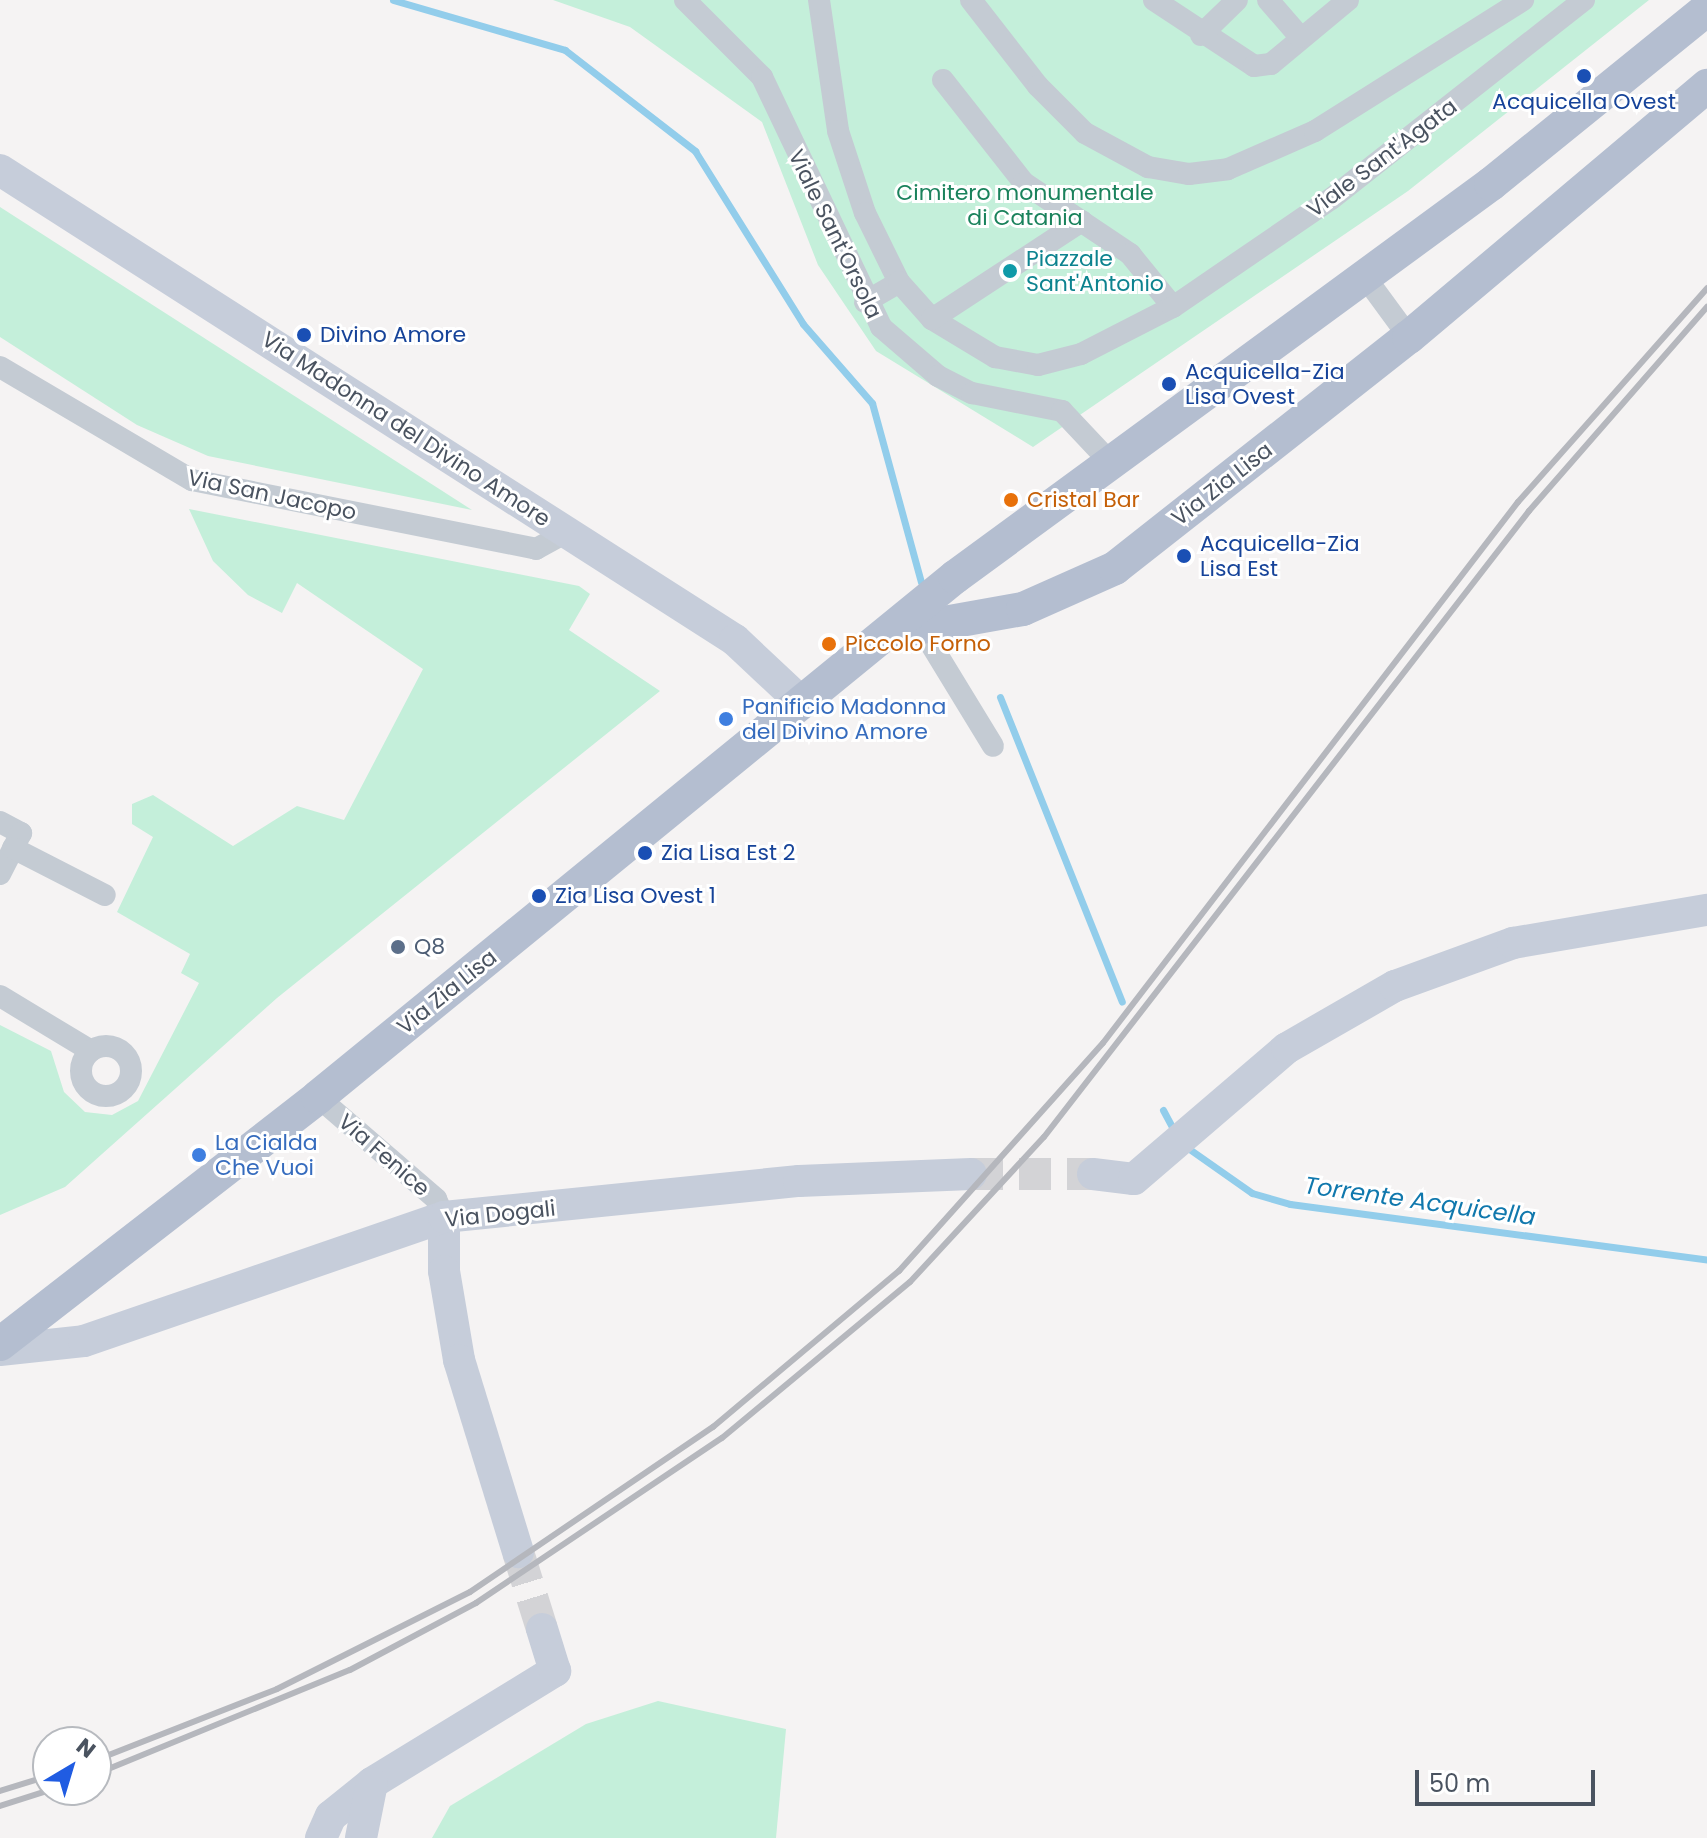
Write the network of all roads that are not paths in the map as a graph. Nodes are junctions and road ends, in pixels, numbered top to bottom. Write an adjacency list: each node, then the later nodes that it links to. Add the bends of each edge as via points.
1 (685, 0): 19 (street, Viale Sant'Orsola, via 762,77)
2 (819, 0): 18 (street, Viale Sant'Agata, via 838,131 865,213)
3 (971, 0): 8 (street, via 1038,86 1085,133 1148,167 1189,174 1228,169 1315,131)
4 (1154, 0): 11 (street)
5 (1237, 0): 11 (street)
6 (1268, 0): 12 (street)
7 (1348, 0): 12 (street)
8 (1523, 0)
9 (1584, 0): 20 (street, Viale Sant'Agata, via 1331,199)
10 (1707, 9): 17 (main road, Via Zia Lisa)
11 (1201, 35): 12 (street, via 1254,66 1271,64)
12 (1300, 37)
13 (943, 80): 16 (street, via 1024,183)
14 (1707, 86): 22 (main road, Via Zia Lisa)
15 (0, 170): 25 (main road, Via Madonna del Divino Amore)
16 (1082, 221): 20 (street, via 1130,254); 21 (street)
17 (1365, 277): 22 (street); 24 (main road, Via Zia Lisa)
18 (899, 282): 19 (street); 21 (street, Viale Sant'Agata)
19 (865, 302): 24 (street, Viale Sant'Orsola, via 881,327 938,376 1009,404 1062,411)
20 (1173, 307): 21 (street, Viale Sant'Agata, via 1094,349 1038,365 995,357)
21 (932, 319)
22 (1409, 337): 27 (main road, Via Zia Lisa, via 1115,568)
23 (0, 367): 25 (street, Via San Jacopo, via 192,480 536,549)
24 (1108, 460): 26 (main road, Via Zia Lisa)
25 (567, 532): 29 (main road, Via Madonna del Divino Amore, via 735,640)
26 (994, 552): 27 (main road, via 996,589); 28 (main road, Via Zia Lisa)
27 (1023, 609): 28 (main road, Via Zia Lisa)
28 (904, 630): 29 (main road, Via Zia Lisa); 30 (street)
29 (802, 703): 38 (main road, Via Zia Lisa)
30 (993, 746)
31 (0, 822): 32 (street, via 21,833)
32 (13, 848): 33 (street); 34 (street)
33 (0, 874)
34 (105, 895)
35 (1707, 910): 40 (main road, via 1578,929 1447,964 1287,1048 1134,1179)
36 (0, 996): 37 (street, via 71,1032)
37 (91, 1051)
38 (318, 1097): 41 (street, Via Fenice, via 436,1199); 42 (main road, Via Zia Lisa)
39 (971, 1174): 41 (main road, Via Dogali, via 799,1181)
40 (1093, 1174)
41 (444, 1217): 43 (main road, Via Dogali); 46 (main road, via 444,1271 459,1360)
42 (46, 1312): 43 (main road); 44 (main road, Via Zia Lisa)
43 (84, 1341): 45 (main road, Via Dogali)
44 (0, 1344)
45 (0, 1350)
46 (518, 1552)
47 (542, 1629): 48 (main road, via 555,1671)
48 (372, 1783): 49 (main road, via 331,1816); 50 (main road)
49 (321, 1838)
50 (361, 1838)

